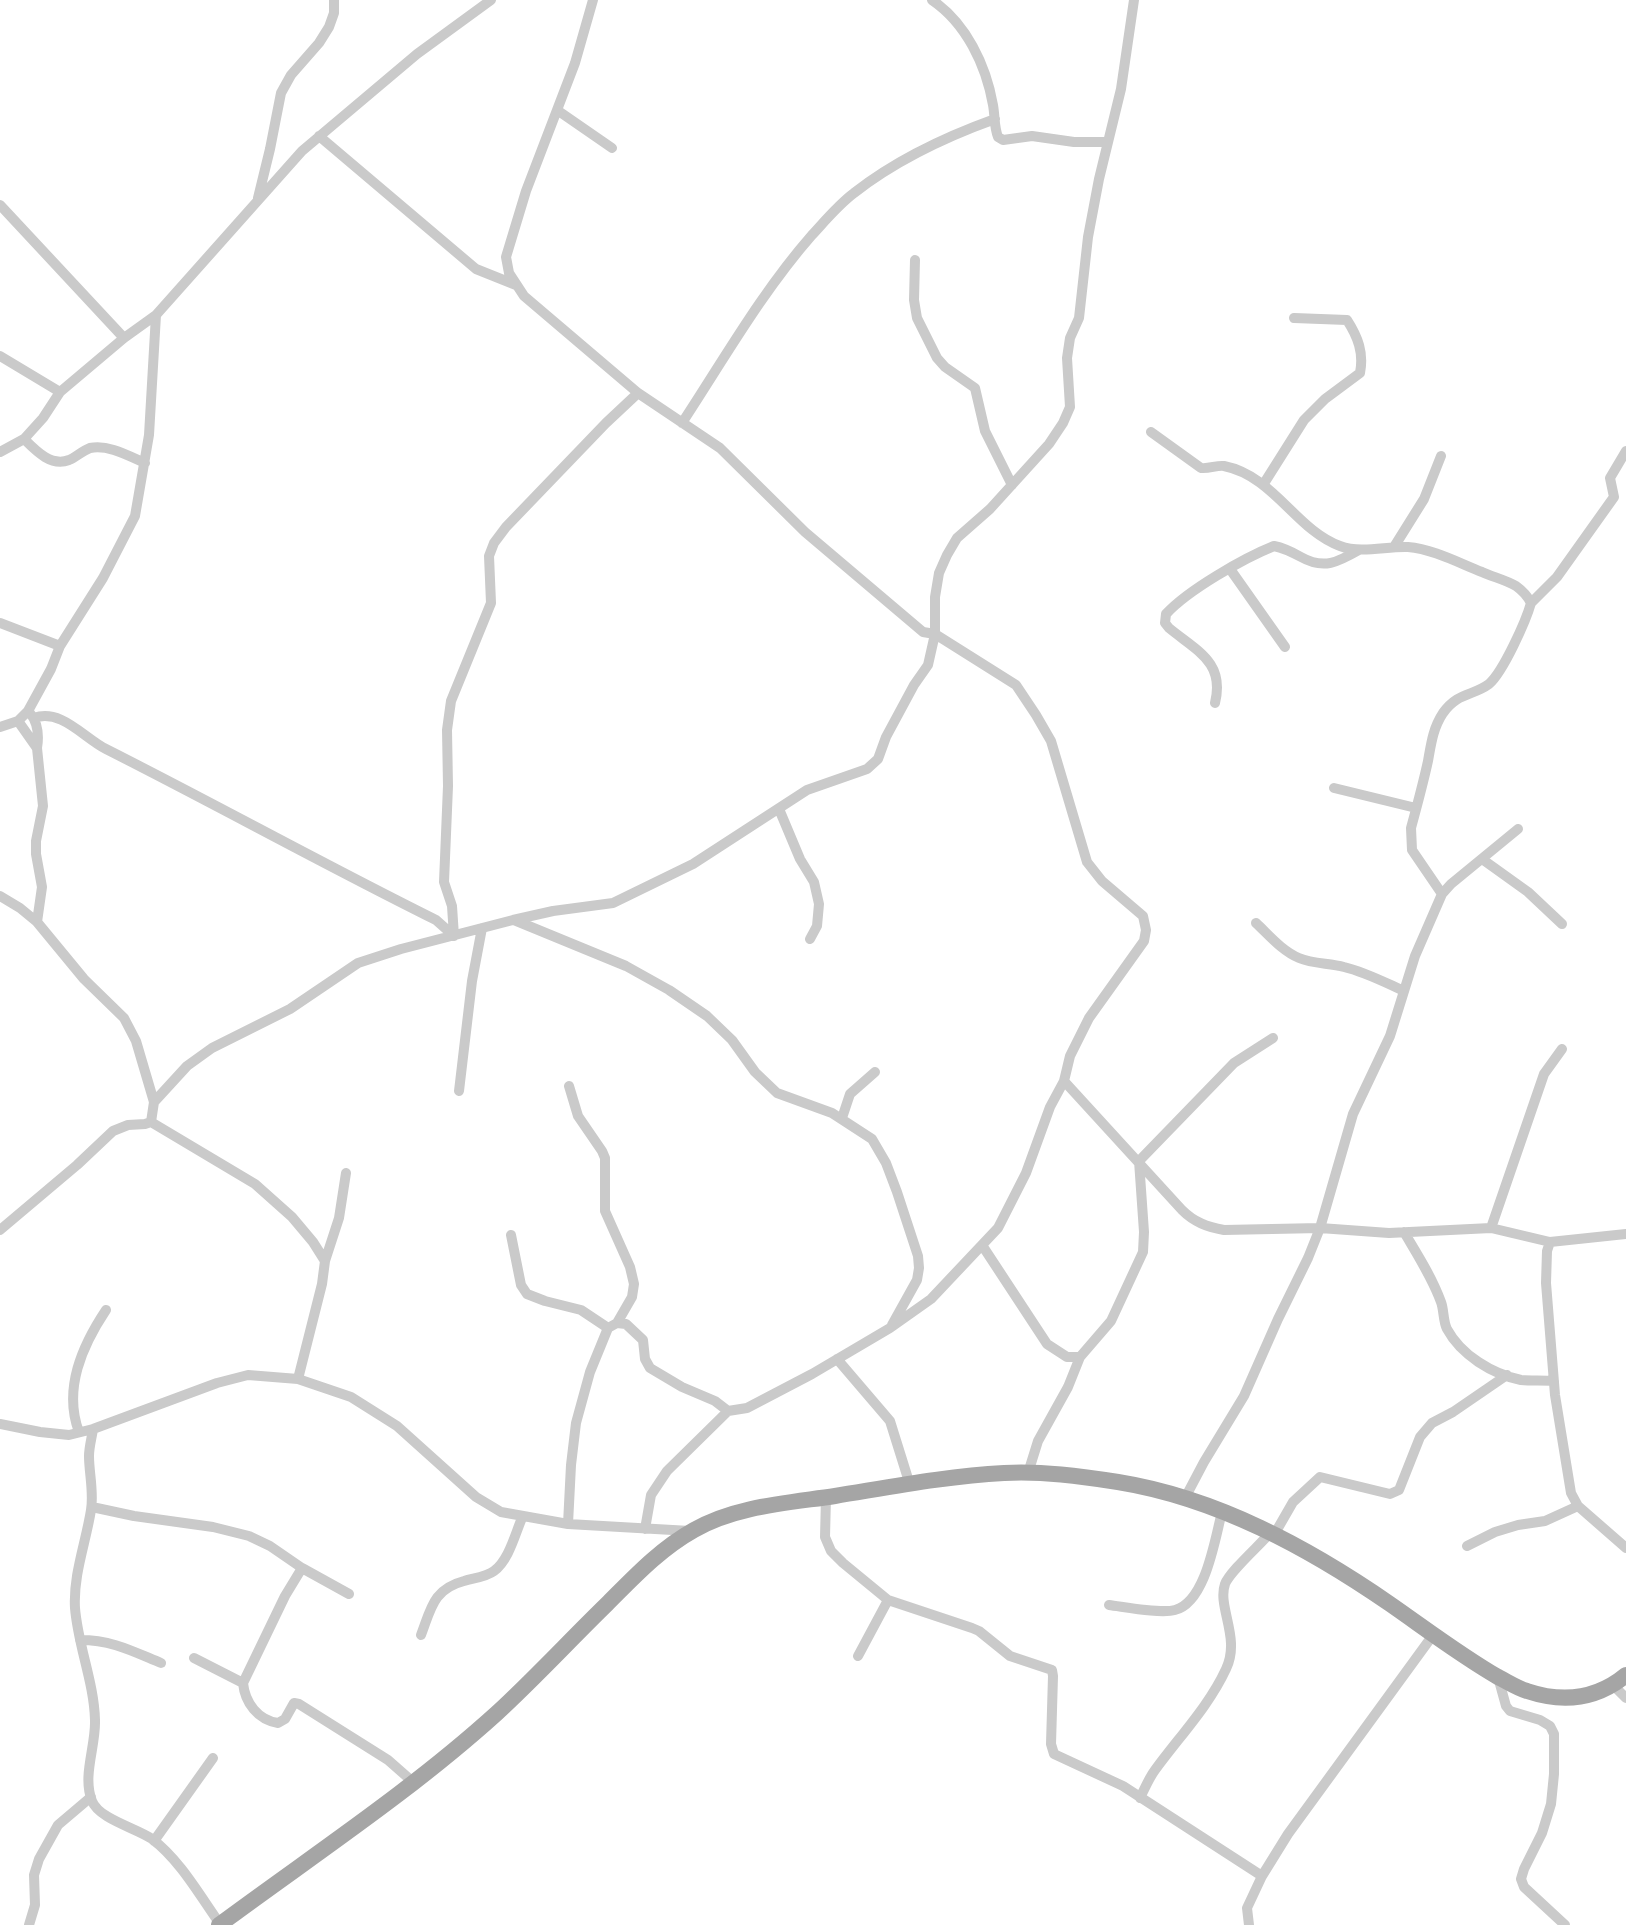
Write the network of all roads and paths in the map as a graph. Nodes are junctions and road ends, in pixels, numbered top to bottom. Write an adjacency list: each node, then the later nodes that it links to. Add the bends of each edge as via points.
1 (334, 0): 11 (street, via 334,13 320,43 291,75 281,93)
2 (491, 0): 8 (street, via 417,54)
3 (593, 0): 6 (street)
4 (932, 0): 7 (street, via 956,21 971,42)
5 (1134, 0): 9 (street, via 1121,89)
6 (557, 110): 10 (street); 14 (street, via 506,257)
7 (995, 119): 9 (street, via 998,137 1003,140 1032,136); 21 (street, via 921,151 854,193 835,210 786,266)
8 (319, 136): 11 (street); 14 (street, via 477,269)
9 (1108, 142): 28 (street, via 1088,237 1079,318 1067,358 1070,407 1049,444)
10 (612, 148)
11 (257, 202): 15 (street)
12 (0, 205): 17 (street)
13 (915, 260): 28 (street, via 917,318 937,358 975,388 985,431)
14 (516, 285): 20 (street)
15 (156, 315): 17 (street); 27 (street)
16 (1294, 318): 29 (street, via 1347,320 1360,346 1360,373 1304,420)
17 (124, 338): 19 (street)
18 (0, 356): 19 (street)
19 (60, 392): 23 (street)
20 (638, 393): 21 (street); 55 (street, via 506,527 489,556 490,603 451,701 447,730 444,882 452,906)
21 (682, 423): 35 (street, via 720,448 805,532 906,618 923,632)
22 (1151, 432): 29 (street, via 1202,468 1229,468)
23 (24, 440): 25 (street); 27 (street, via 52,461 67,461 92,448 114,449)
24 (1626, 451): 33 (street, via 1610,478 1614,496 1557,577)
25 (0, 452)
26 (1441, 456): 30 (street, via 1424,499)
27 (145, 463): 36 (street, via 135,516 123,543)
28 (1012, 484): 35 (street, via 957,538 947,555 935,597)
29 (1263, 485): 31 (street, via 1323,536 1340,546)
30 (1394, 547): 31 (street); 33 (street, via 1431,552 1514,585)
31 (1359, 550): 32 (street, via 1333,562 1314,564 1274,546)
32 (1230, 569): 37 (street); 38 (street, via 1170,609 1165,619 1169,628 1210,662 1218,691)
33 (1531, 603): 44 (street, via 1498,674 1488,684 1463,695 1444,713 1433,732)
34 (0, 623): 36 (street)
35 (935, 634): 45 (street, via 928,665 886,737 878,759 867,769 807,790); 61 (street, via 1016,685 1051,741 1087,862 1102,881 1143,916 1144,941 1089,1018 1070,1056)
36 (60, 646): 39 (street)
37 (1285, 647)
38 (1215, 703)
39 (31, 715): 40 (street); 42 (street); 55 (street, via 61,720 98,745 436,920)
40 (18, 722): 41 (street); 42 (street)
41 (0, 727)
42 (37, 748): 51 (street, via 43,806 36,841 42,887)
43 (1334, 788): 44 (street)
44 (1416, 808): 48 (street, via 1411,828 1412,850)
45 (779, 809): 50 (street, via 693,864 613,903); 56 (street, via 814,882 819,904 817,926)
46 (1518, 829): 47 (street)
47 (1482, 859): 48 (street); 53 (street, via 1528,892)
48 (1442, 894): 57 (street)
49 (0, 896): 51 (street)
50 (513, 920): 54 (street); 65 (street, via 626,966 669,990 707,1016 777,1093)
51 (37, 922): 64 (street, via 84,979 124,1018 136,1041)
52 (1256, 923): 57 (street, via 1297,957 1363,973)
53 (1562, 924)
54 (482, 928): 55 (street); 63 (street)
55 (454, 936): 64 (street, via 358,963 290,1009 212,1048 187,1066)
56 (810, 939)
57 (1404, 992): 69 (street, via 1390,1036 1353,1114)
58 (1273, 1038): 67 (street, via 1233,1063)
59 (1562, 1049): 70 (street, via 1544,1074)
60 (875, 1072): 65 (street, via 850,1094)
61 (1064, 1081): 67 (street); 76 (street, via 1050,1107 1026,1173 998,1228)
62 (569, 1086): 79 (street, via 578,1116 605,1158 605,1210 634,1284 632,1297)
63 (459, 1091)
64 (154, 1102): 66 (street)
65 (842, 1118): 80 (street, via 872,1138 886,1163 918,1256 917,1280)
66 (151, 1122): 71 (street, via 113,1131); 77 (street, via 255,1184 292,1217)
67 (1139, 1161): 69 (street, via 1192,1220 1210,1228); 81 (street, via 1143,1252 1111,1321)
68 (346, 1173): 77 (street, via 339,1218)
69 (1320, 1228): 72 (street); 93 (street, via 1244,1396)
70 (1491, 1228): 72 (street); 75 (street)
71 (0, 1230)
72 (1404, 1232): 83 (street, via 1442,1303 1446,1327 1460,1347 1482,1364)
73 (1626, 1234): 75 (street)
74 (511, 1235): 79 (street, via 527,1294 581,1310)
75 (1550, 1242): 85 (street, via 1546,1283)
76 (982, 1245): 80 (street, via 931,1299); 81 (street, via 1047,1344 1067,1357)
77 (325, 1261): 84 (street)
78 (106, 1310): 89 (street, via 84,1348 74,1383 73,1409)
79 (612, 1325): 86 (street, via 626,1324 643,1340 650,1368); 98 (street, via 590,1372 576,1423)
80 (890, 1328): 82 (street)
81 (1080, 1358): 90 (street, via 1038,1441)
82 (837, 1359): 86 (street, via 747,1408); 91 (street, via 890,1421)
83 (1507, 1375): 85 (street, via 1522,1380); 101 (street, via 1432,1423 1420,1437 1395,1493 1320,1477 1293,1502)
84 (298, 1379): 88 (street, via 248,1375); 97 (street, via 351,1397 397,1426 476,1497 501,1512)
85 (1554, 1381): 94 (street, via 1560,1436 1571,1493)
86 (728, 1411): 99 (street, via 667,1471 651,1495)
87 (0, 1424): 89 (street, via 69,1435)
88 (93, 1429): 89 (street); 95 (street, via 88,1453)
89 (79, 1432)
90 (1028, 1473): 91 (main road); 93 (main road, via 1123,1483)
91 (910, 1485): 92 (main road)
92 (826, 1497): 100 (main road, via 740,1512); 106 (street, via 825,1537 831,1551)
93 (1185, 1498): 96 (main road)
94 (1578, 1506): 102 (street, via 1545,1521 1495,1532); 103 (street)
95 (92, 1508): 104 (street, via 249,1536); 110 (street, via 76,1592)
96 (1222, 1512): 101 (main road); 107 (street, via 1206,1574 1197,1594 1185,1606 1175,1611)
97 (522, 1518): 98 (street); 108 (street, via 503,1561 487,1575 459,1582 437,1596)
98 (568, 1524): 99 (street)
99 (645, 1529): 100 (street)
100 (693, 1531): 119 (main road, via 641,1569 494,1715)
101 (1272, 1534): 109 (main road, via 1354,1579); 121 (street, via 1225,1583 1223,1594 1232,1647 1227,1668 1154,1771)
102 (1467, 1546)
103 (1626, 1548)
104 (302, 1568): 105 (street); 116 (street)
105 (349, 1594)
106 (888, 1600): 111 (street); 121 (street, via 980,1631 1010,1656 1052,1670 1054,1754 1102,1774)
107 (1109, 1605)
108 (421, 1635)
109 (1432, 1635): 114 (main road); 123 (street)
110 (80, 1640): 113 (street, via 120,1645); 120 (street, via 94,1699)
111 (858, 1656)
112 (194, 1658): 116 (street)
113 (161, 1663)
114 (1498, 1677): 115 (main road, via 1526,1691 1575,1699 1597,1693); 124 (street, via 1510,1711 1540,1720 1554,1734 1551,1804 1521,1879 1524,1887)
115 (1620, 1680): 117 (street)
116 (243, 1683): 119 (street, via 249,1705 263,1717 278,1723 294,1703 299,1704 388,1760)
117 (1626, 1698)
118 (213, 1758): 122 (street)
119 (413, 1782): 125 (main road)
120 (91, 1797): 122 (street, via 99,1811); 126 (street, via 58,1825 39,1859)
121 (1140, 1798): 123 (street)
122 (154, 1841): 125 (street, via 175,1862)
123 (1262, 1876): 127 (street, via 1247,1908)
124 (1560, 1923)
125 (219, 1924)
126 (29, 1925)
127 (1249, 1925)

